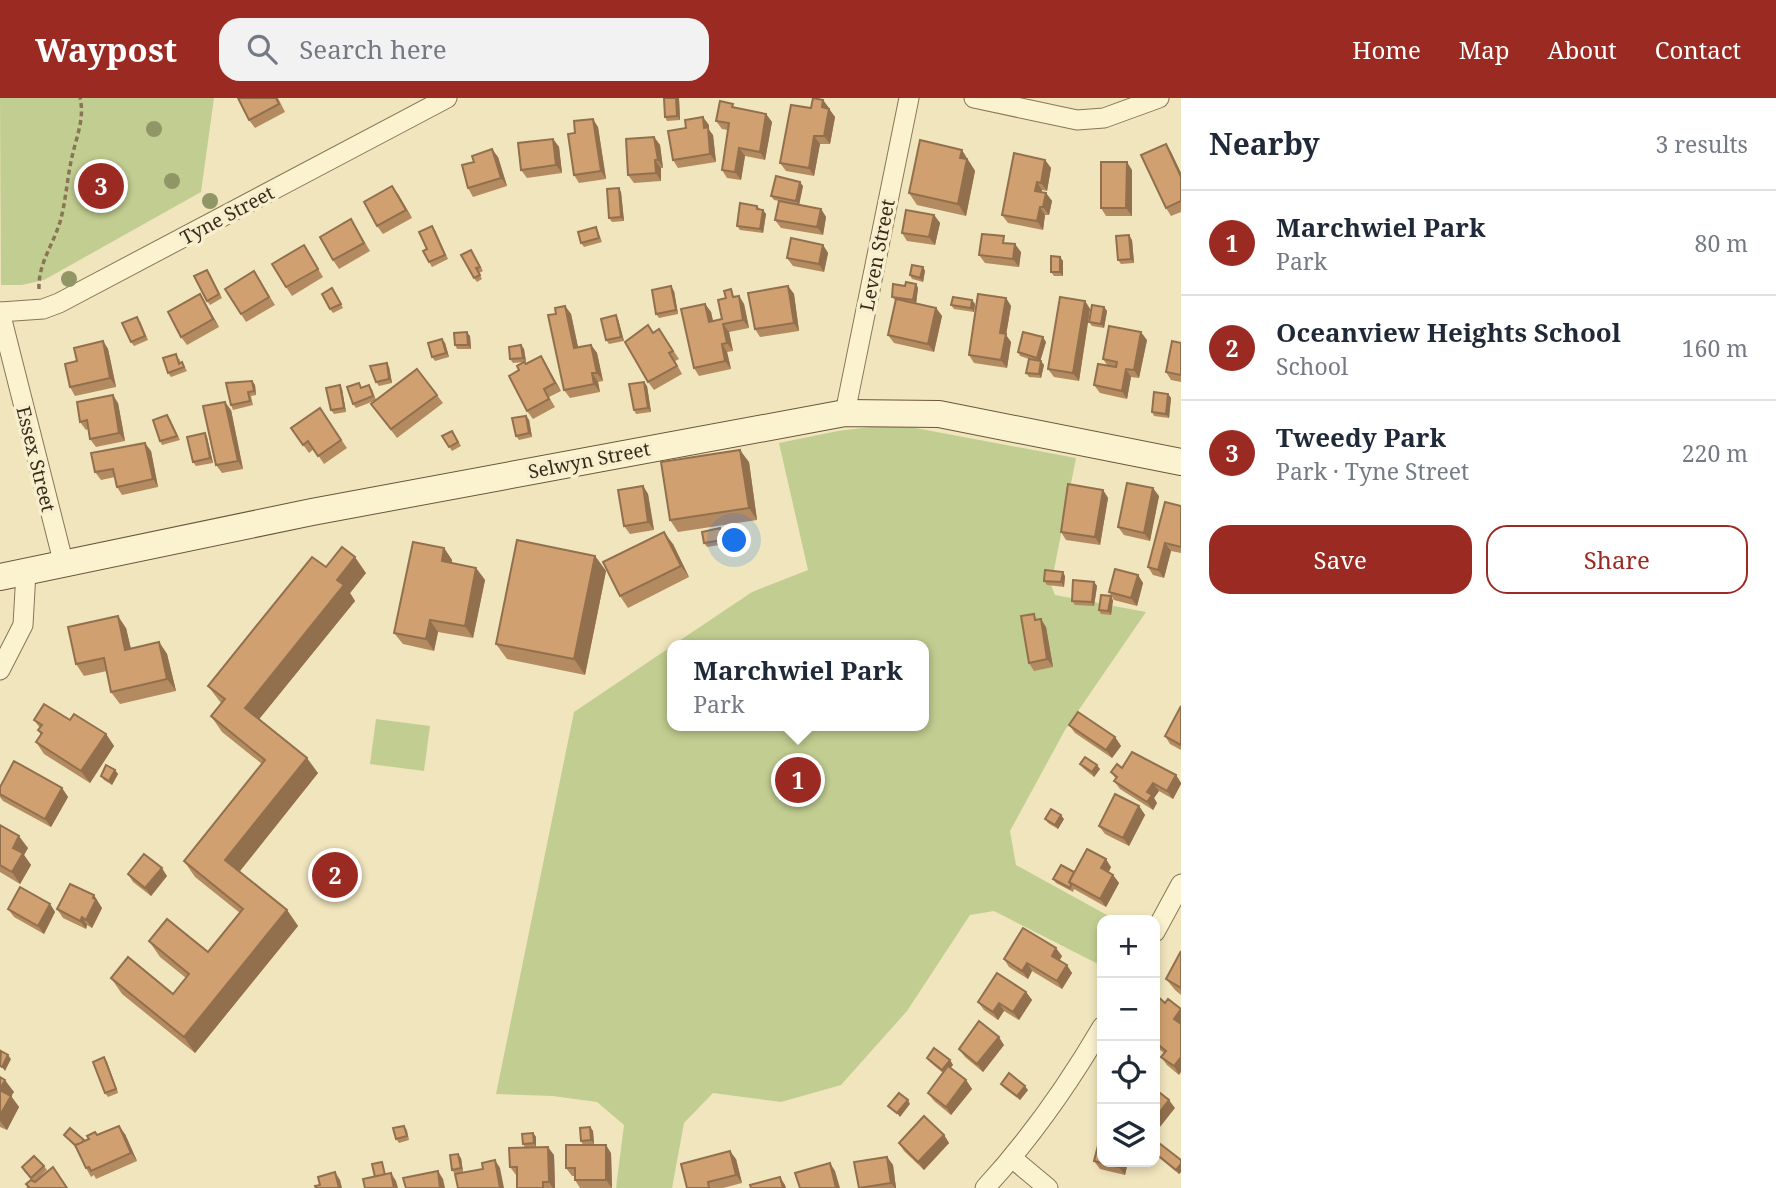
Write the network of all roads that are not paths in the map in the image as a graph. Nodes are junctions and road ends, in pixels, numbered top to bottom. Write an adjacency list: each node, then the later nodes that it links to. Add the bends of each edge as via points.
1 (447, 98): 5 (street, Tyne Street, via 110,278 43,309)
2 (909, 98): 6 (street, Leven Street)
3 (974, 98): 4 (street, via 1077,120 1104,118)
4 (1158, 98)
5 (0, 312): 8 (street, Essex Street)
6 (845, 413): 7 (street, Selwyn Street, via 939,414); 8 (street, Selwyn Street, via 312,512)
7 (1181, 462)
8 (64, 565): 9 (street, Selwyn Street)
9 (26, 572): 10 (street, Selwyn Street); 11 (street, via 23,625)
10 (0, 578)
11 (0, 670)
12 (1181, 884): 13 (street)
13 (1160, 923)
14 (1097, 1035): 15 (street)
15 (1012, 1158): 16 (street); 17 (street)
16 (985, 1188)
17 (1048, 1188)

